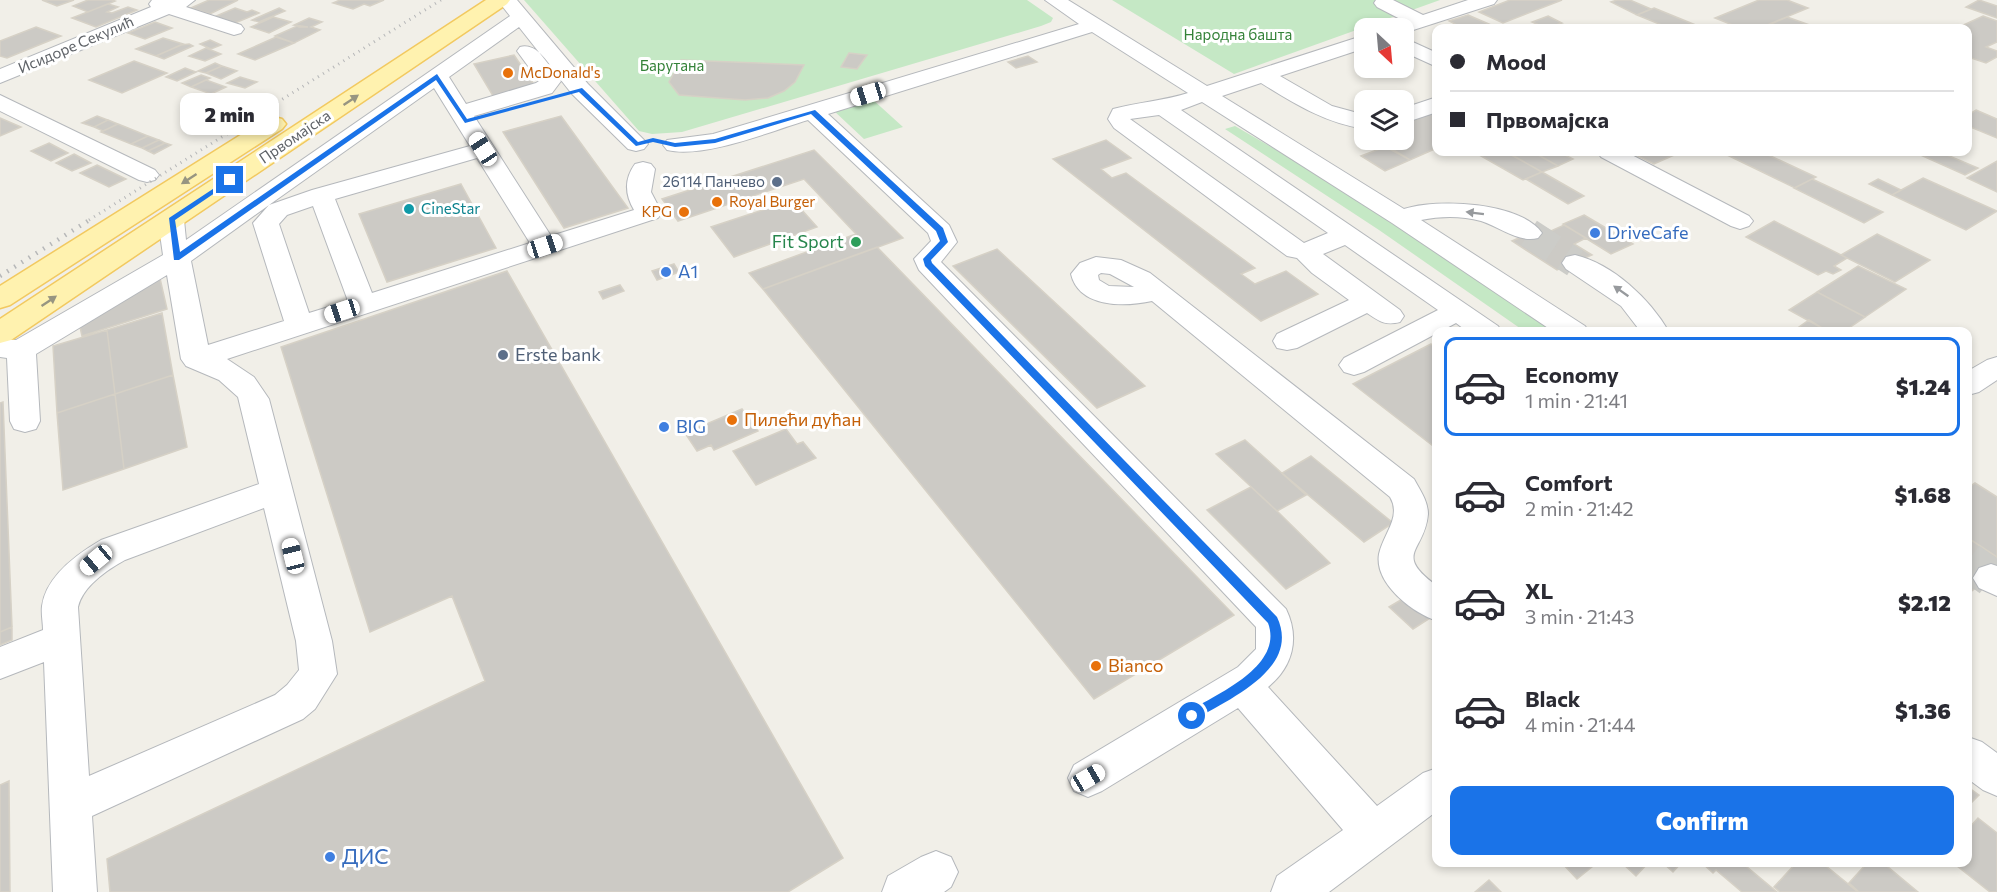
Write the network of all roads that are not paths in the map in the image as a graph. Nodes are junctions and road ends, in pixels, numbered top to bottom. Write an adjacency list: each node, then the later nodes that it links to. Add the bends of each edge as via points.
1 (147, 0): 7 (street)
2 (468, 0): 45 (main road, Првомајска, one-way to 45)
3 (500, 0): 36 (main road, Првомајска, one-way to 3)
4 (1055, 0): 11 (street)
5 (1487, 0): 9 (street)
6 (1384, 3): 9 (street)
7 (176, 4): 12 (street); 19 (street, Исидоре Секулић)
8 (514, 8): 13 (street); 20 (street)
9 (1422, 22): 10 (street)
10 (1414, 24)
11 (1095, 25): 21 (street); 27 (street)
12 (234, 29)
13 (484, 43): 18 (street); 26 (street, via 523,47 550,81 531,94)
14 (1354, 45): 17 (street)
15 (1414, 49): 16 (street)
16 (1432, 58)
17 (1263, 75): 21 (street); 28 (street, via 1329,114)
18 (437, 76): 26 (street); 42 (street)
19 (0, 77)
20 (580, 89): 26 (street); 32 (street)
21 (1205, 94): 24 (street); 35 (street)
22 (0, 102): 33 (street)
23 (1432, 106): 25 (street)
24 (1164, 108): 39 (street); 41 (street, via 1138,109 1121,114 1119,119 1287,245)
25 (1414, 112)
26 (463, 117): 29 (street)
27 (820, 118): 30 (street); 32 (street, via 715,141 675,145 677,154 669,163); 63 (street, via 940,230 944,242 927,259 928,264 1273,620 1277,646 1262,670)
28 (1354, 121)
29 (483, 149): 34 (street); 40 (street)
30 (750, 150)
31 (1617, 156): 37 (street)
32 (639, 157): 40 (street, via 638,198 649,213)
33 (147, 175)
34 (321, 195): 46 (street); 48 (street, via 278,210 266,223)
35 (1401, 218): 38 (street, one-way to 35, via 1503,219 1470,212 1439,211); 50 (street)
36 (171, 220): 42 (street); 53 (main road, Првомајска, one-way to 36)
37 (1740, 221)
38 (1529, 233)
39 (1348, 234): 41 (street); 47 (street)
40 (545, 246): 46 (street)
41 (1306, 252): 52 (street, via 1379,309)
42 (177, 258): 53 (street); 54 (street)
43 (1575, 262): 51 (street, one-way to 43, via 1644,312 1625,294)
44 (1156, 292): 60 (street, via 1402,488 1410,501 1412,519 1401,542 1398,569)
45 (0, 299)
46 (363, 304): 48 (street)
47 (1458, 311): 49 (street); 55 (street)
48 (299, 325): 54 (street)
49 (1481, 327)
50 (1567, 327)
51 (1652, 327)
52 (1287, 341)
53 (7, 344): 58 (street)
54 (196, 359): 59 (street, via 231,374 249,388)
55 (1354, 364)
56 (1997, 367): 57 (street)
57 (1972, 383)
58 (25, 421)
59 (276, 491): 61 (street, via 113,550 96,560 63,594); 68 (street, via 314,641 318,674 302,697 271,716)
60 (1432, 602)
61 (61, 639): 62 (street); 68 (street)
62 (0, 663)
63 (1242, 685): 66 (street); 69 (street)
64 (1972, 758): 65 (street)
65 (1997, 777)
66 (1088, 778)
67 (1432, 791): 69 (street)
68 (70, 805): 70 (street)
69 (1373, 833): 71 (street)
70 (75, 892)
71 (1293, 892)

